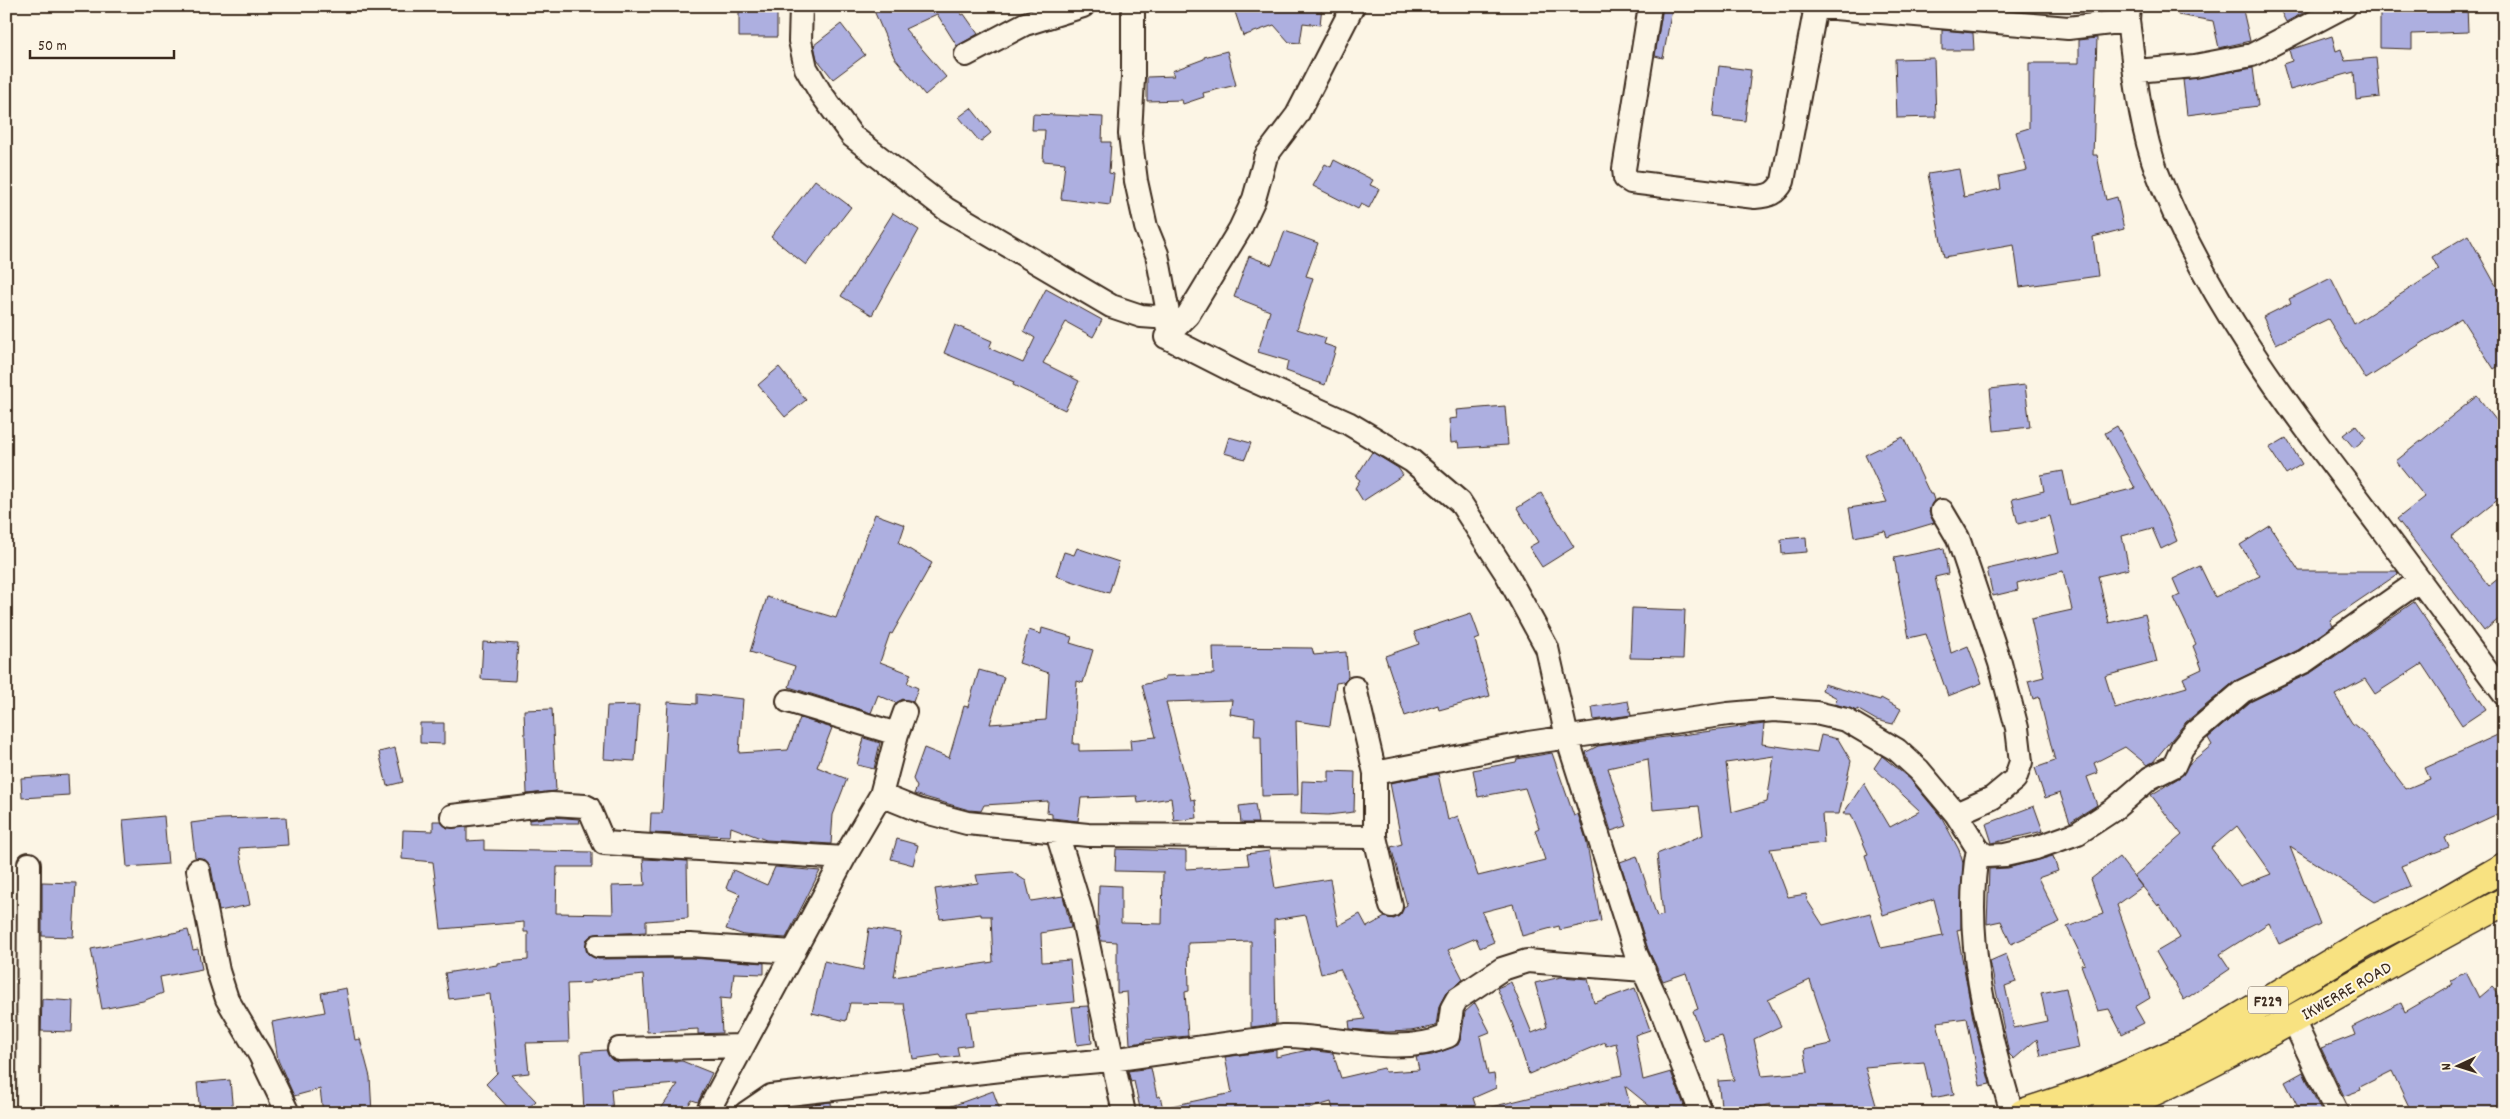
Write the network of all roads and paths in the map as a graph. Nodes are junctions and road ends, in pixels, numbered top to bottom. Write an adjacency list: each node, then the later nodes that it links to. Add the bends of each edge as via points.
1 (801, 6): 12 (street, via 800,41 806,68 852,136 946,209 1111,306 1141,316 1155,317)
2 (1083, 6): 10 (street, via 1025,24)
3 (1133, 6): 12 (street, via 1130,134 1146,228 1157,254)
4 (1354, 6): 13 (street, via 1297,115 1266,156 1254,199 1240,228 1188,315)
5 (1650, 6): 7 (street, via 1625,178 1631,182 1755,197 1777,192 1783,181)
6 (1811, 6): 7 (street)
7 (1816, 6): 9 (street, via 2068,28)
8 (2346, 6): 11 (street, via 2252,54 2195,66)
9 (2129, 14): 11 (street)
10 (966, 55)
11 (2135, 71): 15 (street, via 2142,122 2156,171 2188,242 2244,338 2301,423)
12 (1168, 313): 13 (street)
13 (1166, 337): 21 (street, via 1242,376 1348,423 1412,461 1460,502 1506,573 1547,648)
14 (1942, 511): 24 (street, via 1958,538 2000,663 2017,728 2021,762 2015,778 1992,798)
15 (2419, 581): 17 (street); 28 (street, via 2304,661 2244,691 2195,732 2182,748 2174,766 2150,778 2113,810 2078,833 2005,855 1986,856)
16 (1355, 688): 22 (street)
17 (2504, 694)
18 (788, 701): 20 (street)
19 (905, 712): 20 (street)
20 (897, 734): 23 (street)
21 (1567, 737): 22 (street); 24 (street, via 1774,710 1823,715 1846,720 1896,750 1919,770); 37 (street, via 1636,954)
22 (1375, 773): 27 (street)
23 (881, 795): 26 (street, via 918,810 967,823); 29 (street)
24 (1956, 814): 28 (street)
25 (452, 816): 29 (street, via 552,804 585,806 589,808 604,843)
26 (1057, 833): 27 (street); 41 (street, via 1081,911)
27 (1375, 837): 34 (street)
28 (1978, 849): 48 (street, via 1972,901 1974,938 1992,1044)
29 (844, 858): 36 (street)
30 (29, 864): 42 (street)
31 (2504, 867): 49 (main road, F229, via 2366,942 2195,1044 2092,1090)
32 (198, 870): 43 (street, via 218,971 227,999 260,1055)
33 (2504, 902): 38 (main road, IKWERRE ROAD / F229)
34 (1391, 906)
35 (598, 946): 36 (street, via 690,945)
36 (794, 952): 39 (street)
37 (1644, 970): 41 (street, via 1527,961 1502,968 1457,999 1452,1008 1448,1036 1435,1041 1406,1045 1356,1043 1310,1035 1283,1036); 47 (street)
38 (2293, 1020): 50 (main road, IKWERRE ROAD / F229, via 2211,1064); 51 (street)
39 (743, 1046): 40 (street); 44 (street)
40 (619, 1048)
41 (1111, 1060): 45 (street, via 771,1096); 46 (street)
42 (28, 1113)
43 (288, 1113)
44 (707, 1113)
45 (746, 1113)
46 (1124, 1113)
47 (1701, 1113)
48 (2012, 1113)
49 (2023, 1113)
50 (2104, 1113)
51 (2337, 1113)

